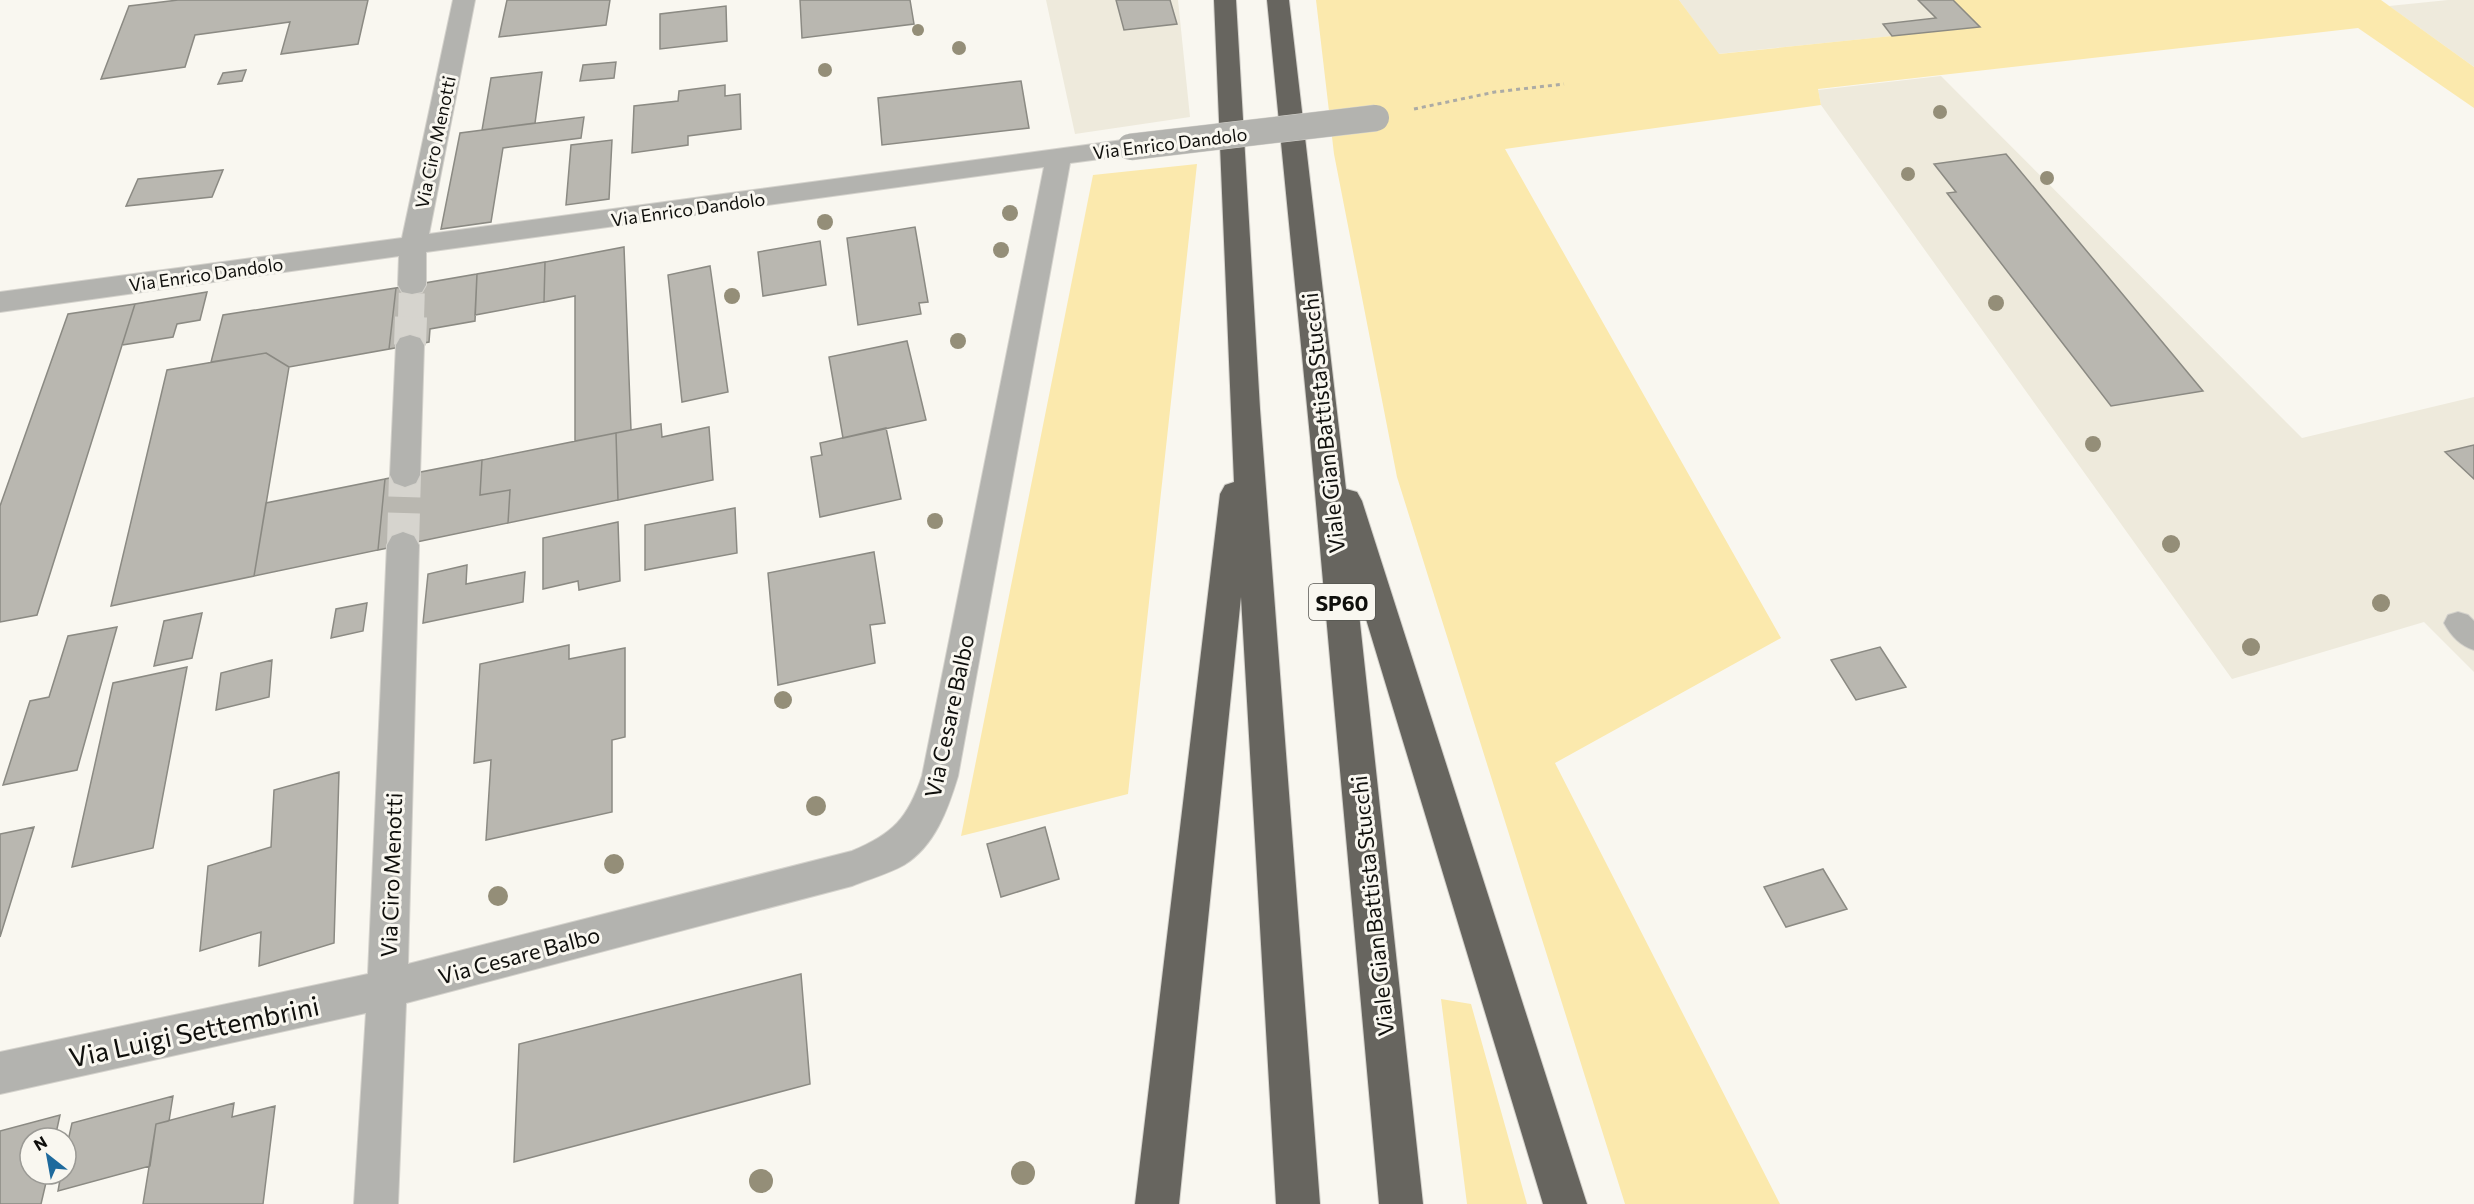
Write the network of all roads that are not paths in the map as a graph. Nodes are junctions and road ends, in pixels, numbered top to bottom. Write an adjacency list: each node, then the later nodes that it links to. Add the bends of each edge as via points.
1 (464, 0): 6 (street, Via Ciro Menotti)
2 (1225, 0): 10 (highway)
3 (1278, 0): 11 (highway, Viale Gian Battista Stucchi / SP60)
4 (1376, 117): 5 (street, Via Enrico Dandolo, bridge)
5 (1058, 158): 6 (street, Via Enrico Dandolo); 14 (street, Via Cesare Balbo, via 940,776 918,829 896,850 852,868)
6 (413, 247): 7 (street, Via Ciro Menotti); 8 (street, Via Enrico Dandolo)
7 (412, 285)
8 (0, 302)
9 (410, 345): 12 (street)
10 (1245, 409): 17 (highway); 18 (highway)
11 (1325, 436): 19 (highway, Viale Gian Battista Stucchi / SP60); 20 (highway)
12 (405, 475)
13 (403, 545): 14 (street, Via Ciro Menotti)
14 (387, 989): 15 (street, Via Luigi Settembrini); 16 (street, Via Ciro Menotti)
15 (0, 1072)
16 (376, 1204)
17 (1157, 1204)
18 (1298, 1204)
19 (1401, 1204)
20 (1565, 1204)

